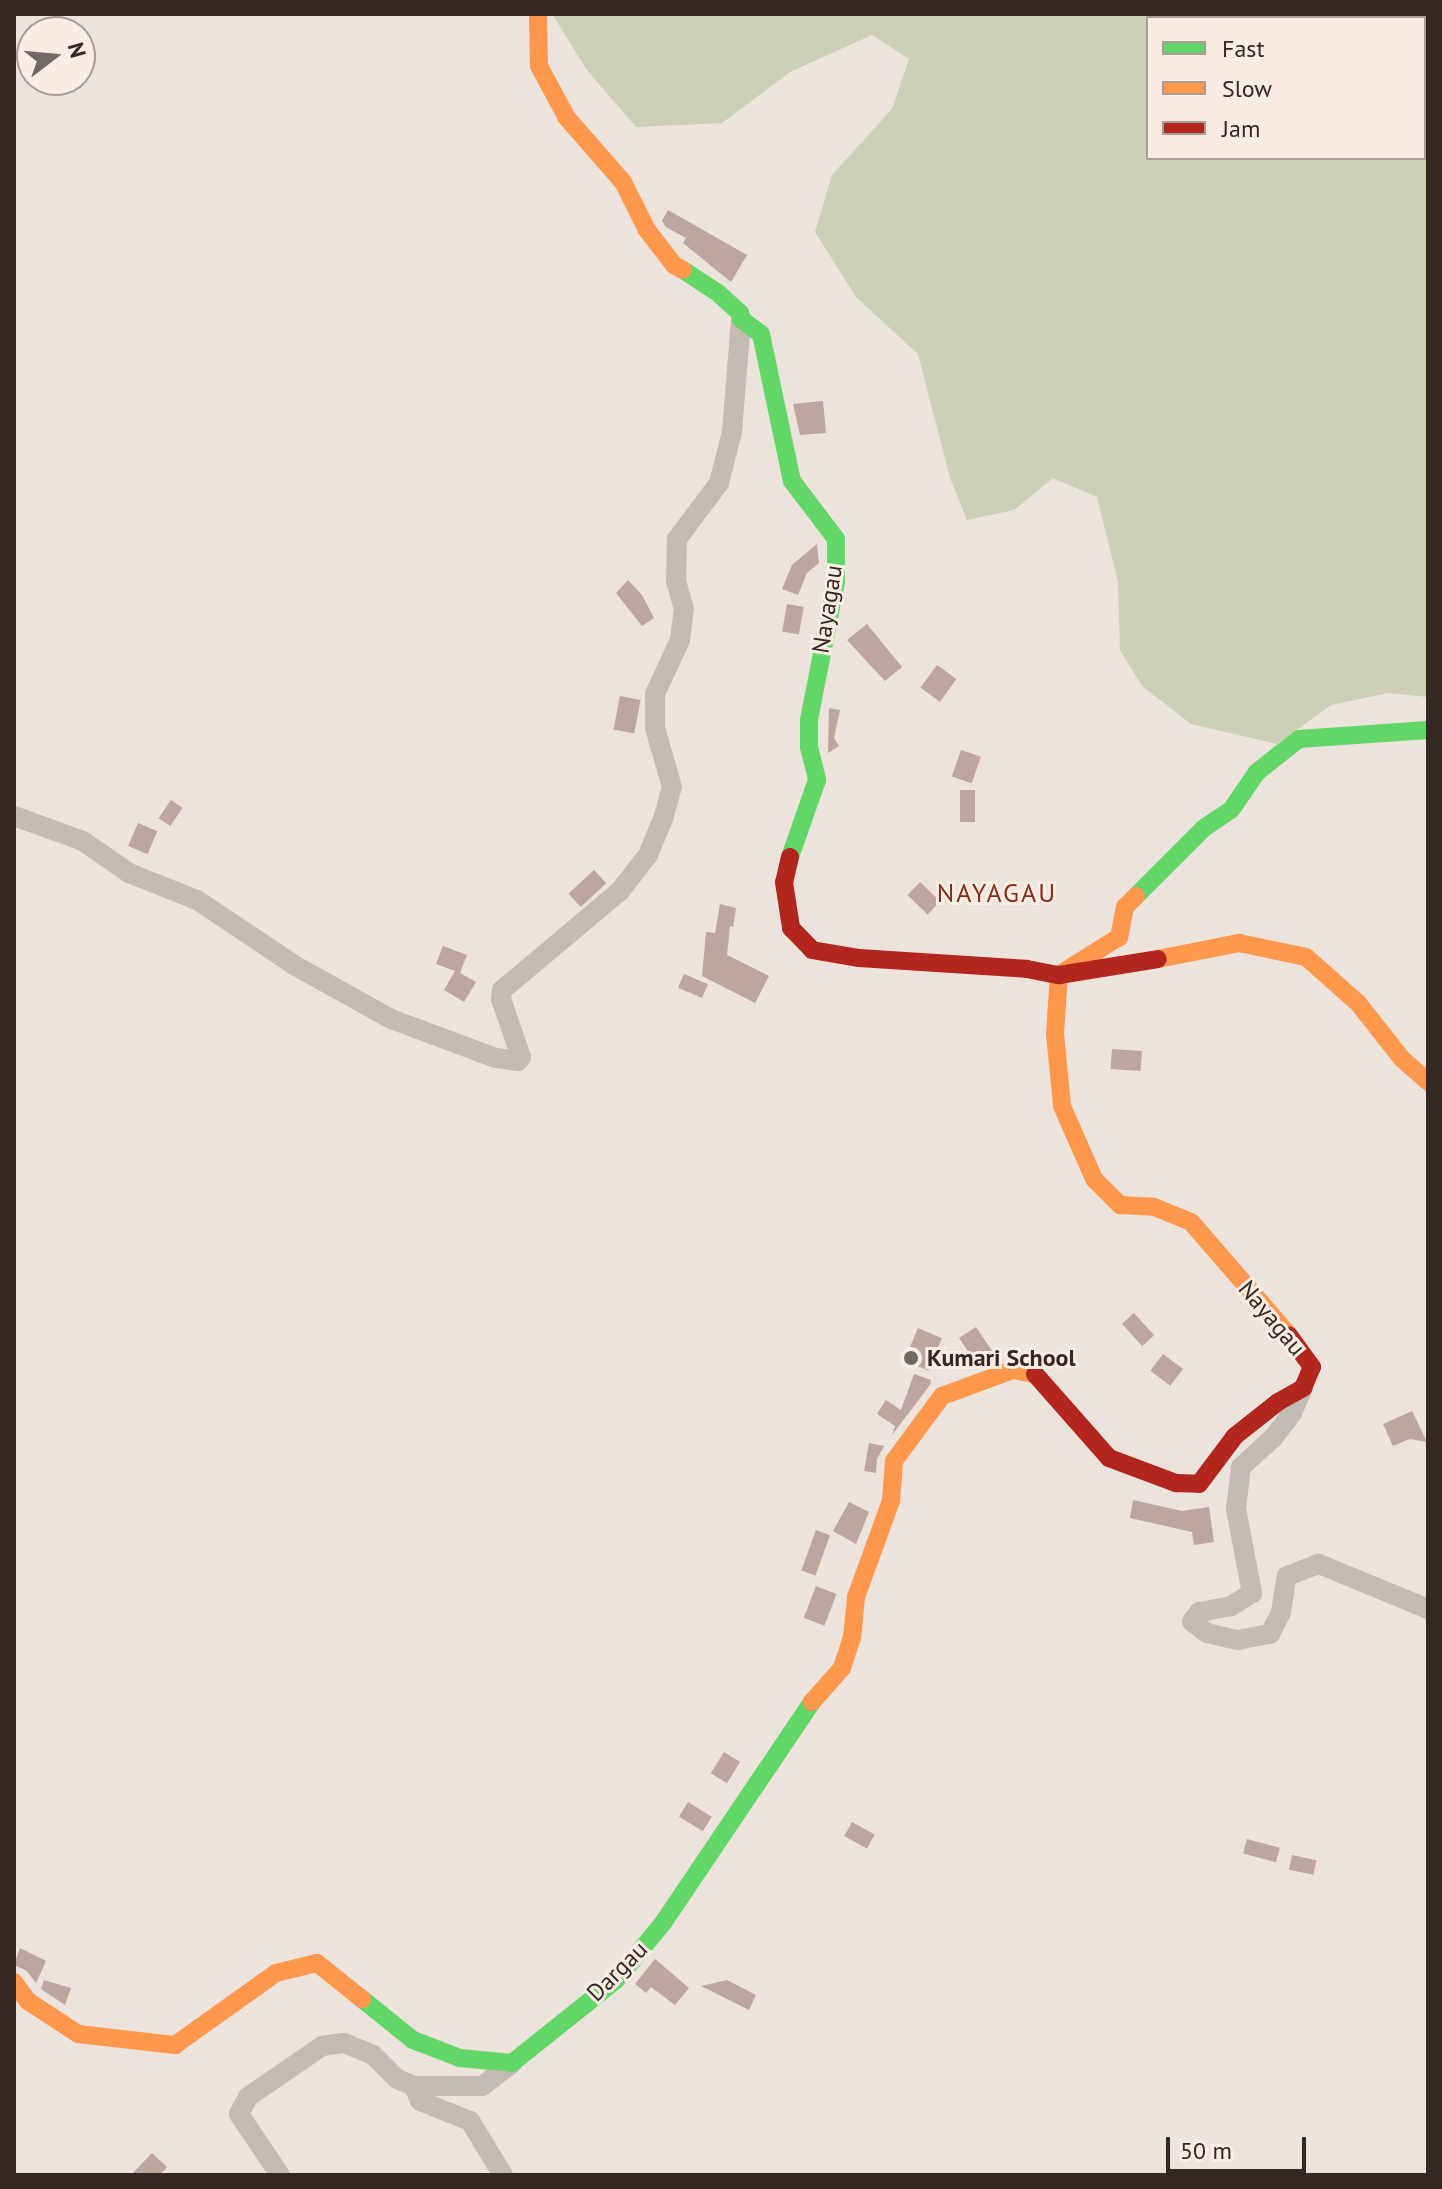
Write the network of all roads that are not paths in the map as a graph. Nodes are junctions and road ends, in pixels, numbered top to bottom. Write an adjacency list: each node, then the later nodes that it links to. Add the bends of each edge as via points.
1 (538, 14): 2 (street, Nayagau, via 539,66 567,118 623,182 647,230 674,265 718,293)
2 (741, 319): 4 (street, via 732,432 719,483 677,539 676,581 684,609 680,640 655,694 655,728 672,787 664,816 648,855 620,891 502,990 521,1057 513,1063 391,1019 294,965 197,900 129,873 83,841); 5 (street, Nayagau, via 761,334 792,481 836,539 836,582 809,720 817,780 784,882 791,928 812,950)
3 (1428, 730): 5 (street, via 1299,739 1257,772 1231,810 1204,828 1125,907 1119,937)
4 (14, 816)
5 (1059, 975): 6 (street, Nayagau, via 1239,943 1306,957 1358,1003 1402,1059); 8 (street, Nayagau, via 1055,1034 1062,1106 1094,1179 1120,1205 1154,1207 1191,1222 1298,1345 1312,1367)
6 (1428, 1082)
7 (979, 1380): 8 (street, Nayagau, via 1013,1370 1036,1374 1109,1458 1163,1479 1199,1484 1235,1436); 11 (street, Dargau, via 942,1396 894,1461 891,1501 856,1597 852,1638 842,1668 744,1799 663,1923 616,1980)
8 (1303, 1388): 9 (street, via 1274,1437 1241,1467 1236,1509 1252,1593 1231,1606 1199,1612 1192,1622 1207,1633 1238,1640 1270,1634 1281,1612 1287,1576 1319,1564)
9 (1428, 1609)
10 (14, 1982): 11 (street, via 28,2001 78,2034 175,2045 276,1973 317,1963 413,2040 460,2058)
11 (512, 2063): 12 (street, via 482,2086)
12 (414, 2086): 13 (street, via 397,2079 373,2055 344,2043 322,2046 273,2077 248,2097 239,2114); 14 (street, via 420,2101 470,2121)
13 (280, 2175)
14 (503, 2175)

